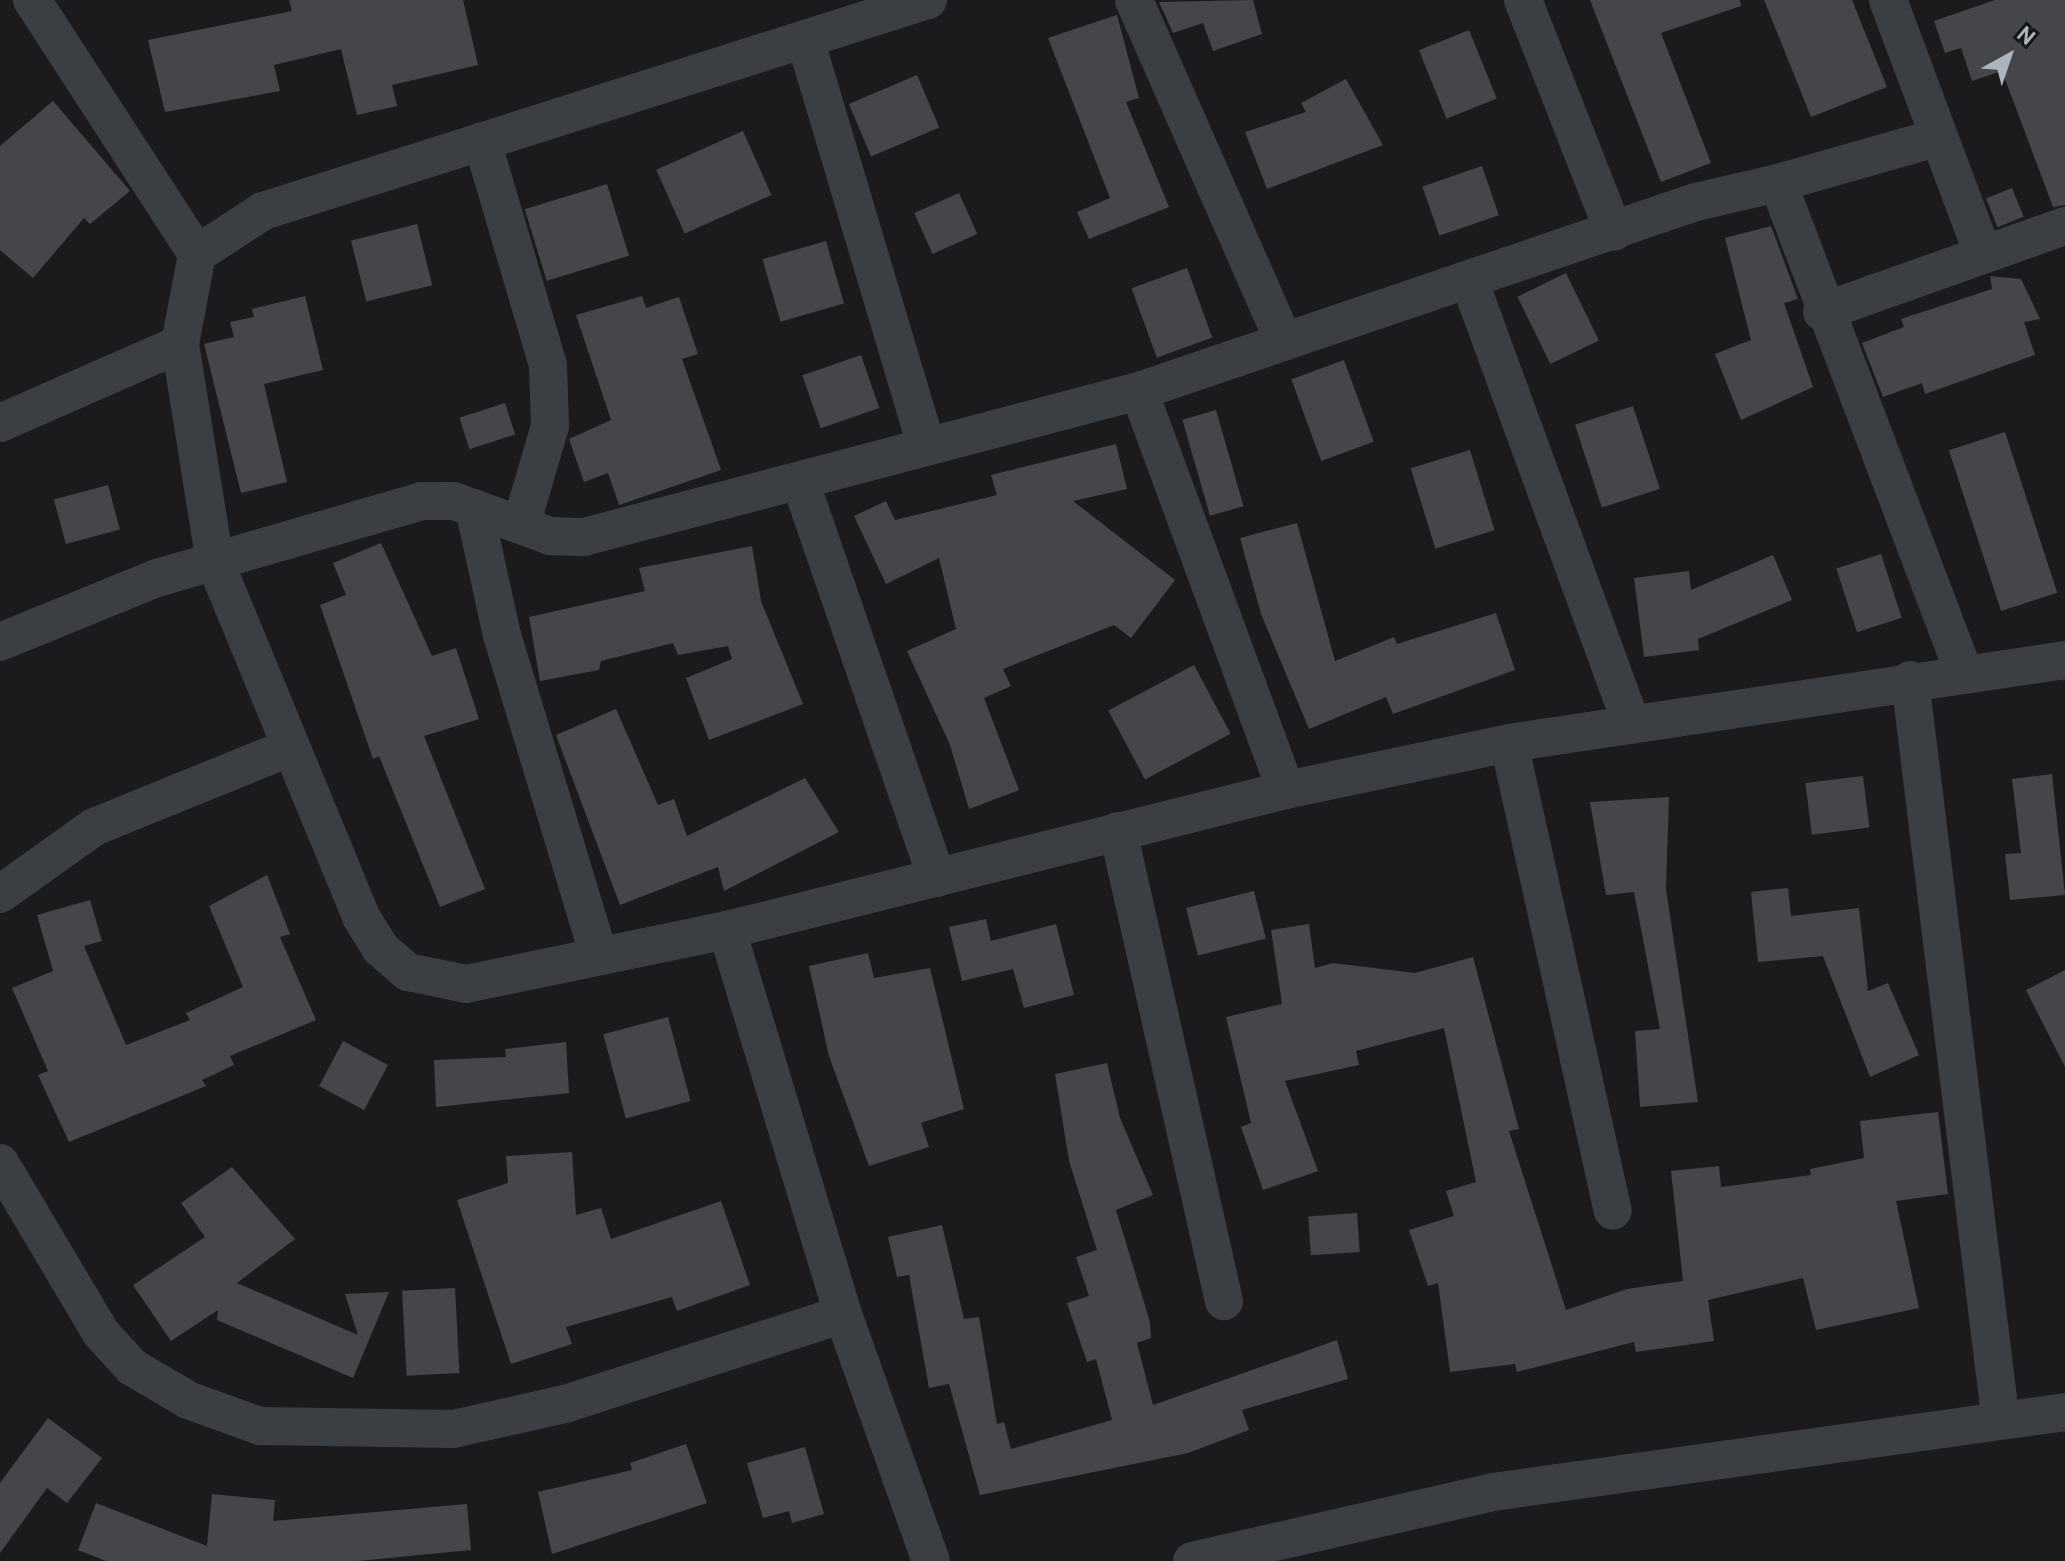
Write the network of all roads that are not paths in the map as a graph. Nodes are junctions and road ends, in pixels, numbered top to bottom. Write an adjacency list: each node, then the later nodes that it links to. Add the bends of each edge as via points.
1 (32, 0): 12 (street)
2 (928, 0): 6 (street)
3 (1134, 0): 16 (street)
4 (1523, 0): 11 (street)
5 (1888, 0): 7 (street)
6 (805, 39): 8 (street); 20 (street)
7 (1936, 138): 9 (street); 13 (street)
8 (482, 141): 12 (street, via 263,211); 23 (street, via 548,365 550,426)
9 (1778, 183): 11 (street); 15 (street)
10 (2065, 226): 13 (street)
11 (1614, 232): 14 (street)
12 (197, 254): 17 (street)
13 (1983, 254): 15 (street)
14 (1469, 280): 16 (street); 29 (street)
15 (1822, 312): 27 (street)
16 (1284, 342): 18 (street)
17 (180, 344): 19 (street); 24 (street)
18 (1139, 391): 20 (street); 32 (street)
19 (0, 423)
20 (926, 446): 21 (street)
21 (800, 481): 23 (street, via 584,537 550,536); 34 (street)
22 (474, 508): 23 (street); 24 (street, via 422,501); 37 (street, via 502,635)
23 (521, 525)
24 (215, 562): 25 (street); 31 (street)
25 (0, 642)
26 (2065, 660): 27 (street)
27 (1964, 673): 28 (street)
28 (1910, 680): 29 (street); 43 (street)
29 (1631, 723): 30 (street)
30 (1509, 743): 32 (street); 39 (street)
31 (289, 748): 35 (street, via 94,827); 37 (street, via 361,917 380,948 408,972 466,984)
32 (1286, 790): 33 (street)
33 (1118, 831): 34 (street); 40 (street)
34 (937, 878): 36 (street)
35 (0, 894)
36 (727, 930): 37 (street); 41 (street)
37 (599, 956)
38 (0, 1163): 41 (street, via 101,1333 132,1367 188,1400 260,1426 453,1429 565,1404)
39 (1613, 1211)
40 (1224, 1301)
41 (843, 1314): 44 (street)
42 (2065, 1412): 43 (street)
43 (2000, 1415): 45 (street, via 1493,1492)
44 (931, 1561)
45 (1192, 1561)

